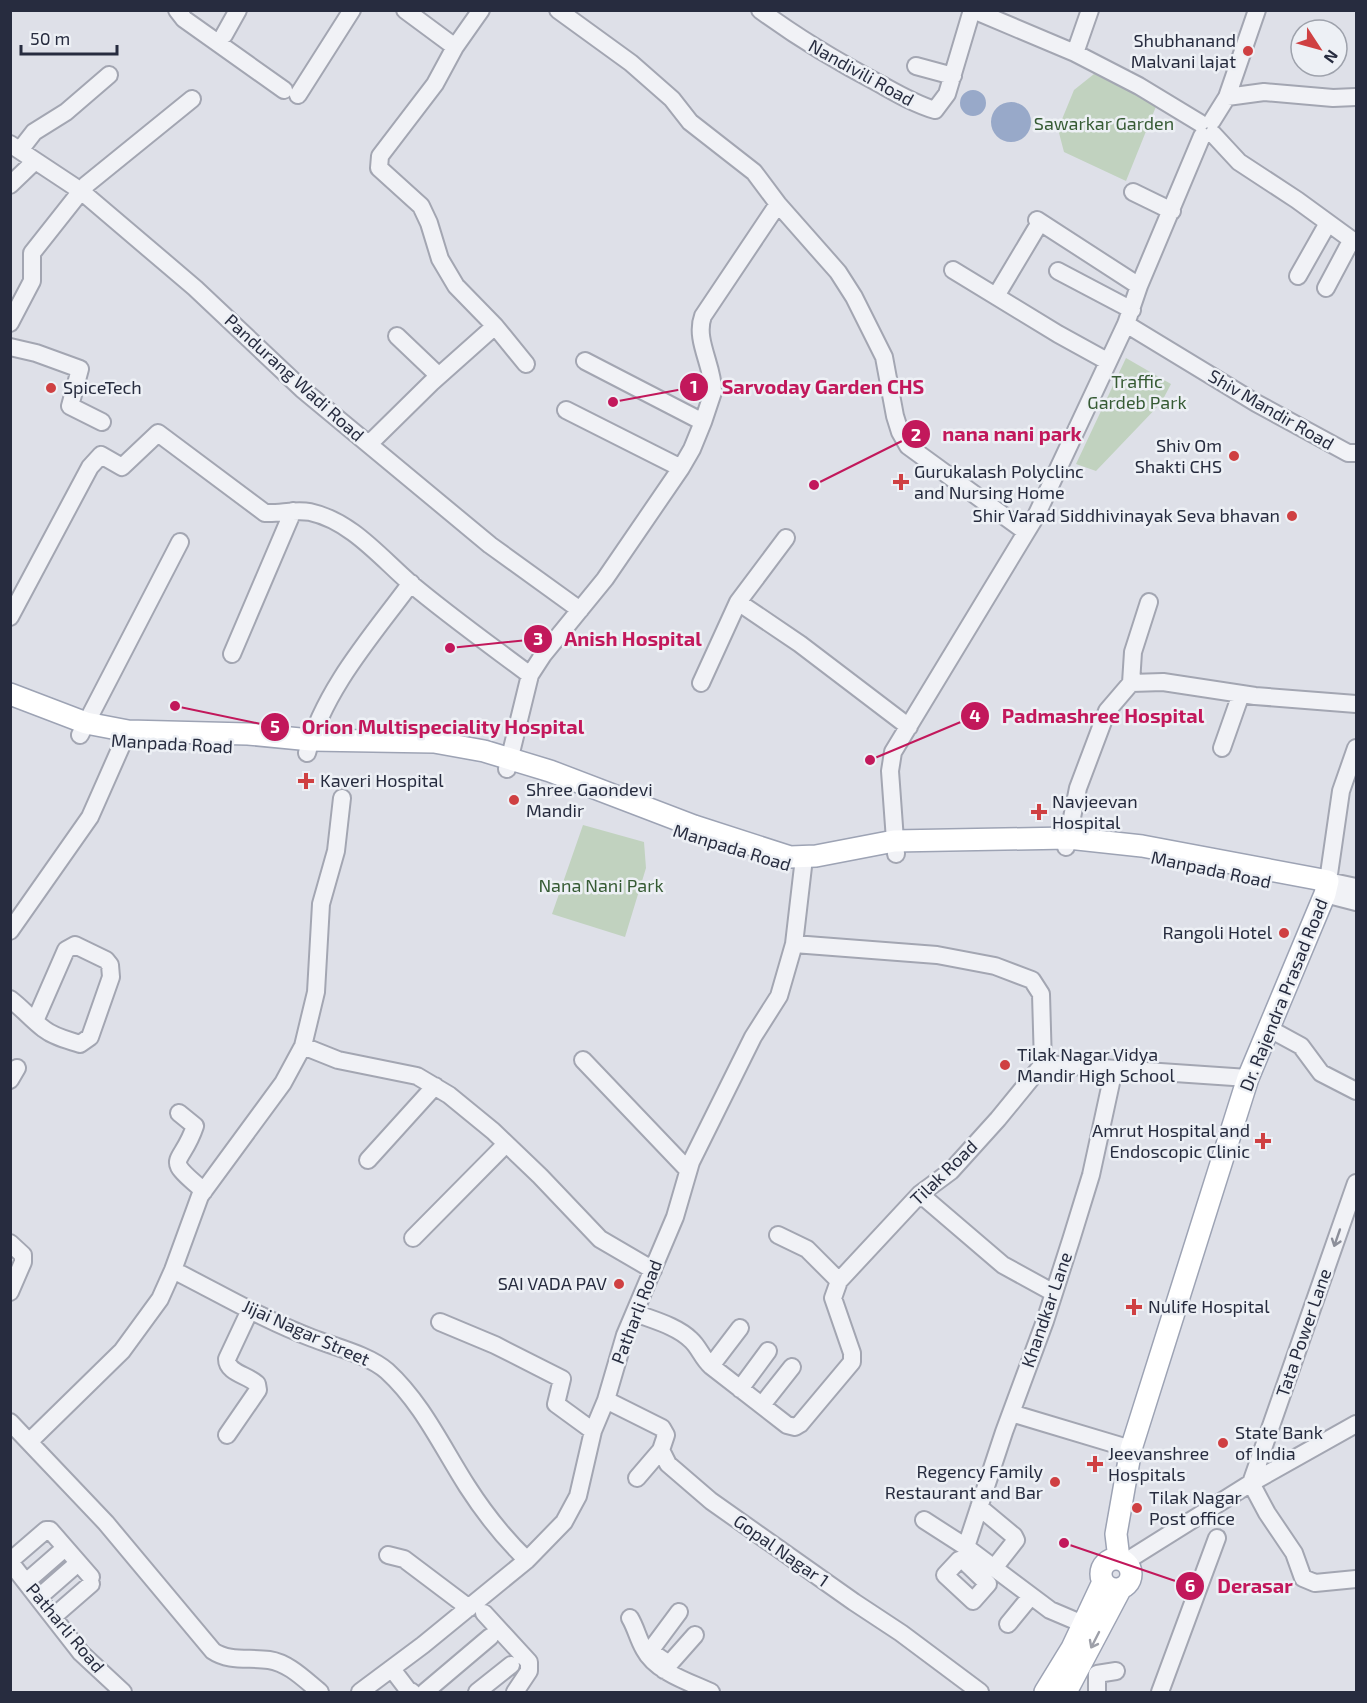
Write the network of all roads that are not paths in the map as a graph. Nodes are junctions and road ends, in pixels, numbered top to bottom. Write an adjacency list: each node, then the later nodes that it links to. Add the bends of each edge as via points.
1 (177, 10): 3 (street, via 184,19 291,92)
2 (238, 10): 11 (street)
3 (352, 10)
4 (405, 10): 12 (street)
5 (481, 10): 12 (street)
6 (558, 10): 26 (street, via 606,43 672,99 690,122 754,172)
7 (760, 10): 16 (street, Nandivili Road, via 851,70 919,105 935,110 947,94)
8 (973, 10): 13 (street, Nandivili Road); 16 (street, Nandivili Road)
9 (1090, 10): 13 (street)
10 (1257, 10): 17 (street)
11 (224, 35)
12 (455, 47): 39 (street, via 435,84 380,156 379,168 421,206 440,259 456,286)
13 (1075, 53): 20 (street, Nandivili Road, via 1139,86)
14 (916, 66): 16 (street)
15 (109, 75): 21 (street, via 66,112)
16 (952, 76)
17 (1227, 97): 18 (street, via 1264,92); 20 (street)
18 (1356, 97)
19 (192, 99): 24 (street)
20 (1207, 129): 27 (street); 28 (street, Nandivili Road, via 1239,162)
21 (15, 147): 22 (street, Pandurang Wadi Road)
22 (35, 160): 23 (street); 24 (street, Pandurang Wadi Road)
23 (10, 185)
24 (81, 191): 38 (street, via 32,253 32,281); 49 (street, Pandurang Wadi Road)
25 (1133, 192): 27 (street, via 1149,209)
26 (778, 204): 48 (street, via 700,322 713,387); 53 (street, via 838,272 854,297 884,357 900,432 908,446)
27 (1172, 211): 33 (street)
28 (1328, 223): 29 (street, Nandivili Road); 32 (street)
29 (1353, 242): 34 (street)
30 (953, 270): 35 (street)
31 (1058, 271): 37 (street, Shiv Mandir Road)
32 (1298, 276)
33 (1139, 286): 35 (street, via 1037,225); 37 (street)
34 (1326, 288)
35 (998, 292): 36 (street); 43 (street, via 1058,334)
36 (1029, 304)
37 (1129, 317): 43 (street); 50 (street, Shiv Mandir Road, via 1256,404 1348,453)
38 (10, 323)
39 (495, 326): 44 (street); 45 (street)
40 (397, 336): 45 (street)
41 (10, 347): 47 (street, via 80,369 70,406)
42 (585, 361): 48 (street)
43 (1107, 361): 53 (street)
44 (526, 364)
45 (439, 376): 49 (street)
46 (566, 410): 51 (street)
47 (102, 422)
48 (703, 422): 51 (street)
49 (369, 444): 59 (street, Pandurang Wadi Road, via 490,545)
50 (1356, 453)
51 (681, 468): 59 (street)
52 (293, 511): 56 (street, via 331,519 365,541); 60 (street, via 265,513 158,433 122,467 101,455 90,467); 61 (street)
53 (1026, 532): 69 (street)
54 (786, 538): 57 (street)
55 (180, 542): 70 (street)
56 (411, 583): 62 (street); 72 (street, via 341,677)
57 (738, 602): 63 (street); 69 (street)
58 (1149, 602): 64 (street, via 1133,652)
59 (580, 610): 62 (street)
60 (10, 617)
61 (232, 654)
62 (530, 675): 75 (street)
63 (701, 683)
64 (1131, 683): 66 (street, via 1163,682); 77 (street, via 1107,711 1078,788)
65 (10, 694): 70 (main road, Manpada Road)
66 (1241, 694): 67 (street); 73 (street)
67 (1356, 704)
68 (10, 709): 70 (main road, Manpada Road)
69 (909, 727): 78 (street, via 891,762)
70 (83, 729): 71 (main road, Manpada Road)
71 (126, 737): 72 (main road, Manpada Road); 83 (street, via 90,817)
72 (309, 746): 75 (main road, Manpada Road, via 434,742 484,751)
73 (1222, 748)
74 (1356, 748): 81 (street, via 1341,791)
75 (508, 764): 79 (main road, Manpada Road, via 550,771)
76 (342, 798): 88 (street, via 336,851 321,904 316,992)
77 (1067, 842): 78 (main road, Manpada Road); 81 (main road, Manpada Road, via 1142,846)
78 (895, 847): 79 (main road, Manpada Road)
79 (804, 863): 84 (street, Patharli Road)
80 (1356, 887): 81 (street, Manpada Road)
81 (1326, 888): 82 (street, Manpada Road); 87 (main road, Dr. Rajendra Prasad Road)
82 (1356, 902)
83 (10, 931)
84 (794, 944): 90 (street, via 937,954 994,966 1032,980 1041,994); 98 (street, Patharli Road, via 779,996 753,1037)
85 (10, 999): 86 (street)
86 (35, 1021): 86 (street, via 59,1037 85,1042 111,977 106,960 75,945 66,950)
87 (1268, 1028): 92 (main road, Dr. Rajendra Prasad Road); 94 (street, via 1301,1046 1321,1073)
88 (303, 1046): 93 (street, via 338,1060 417,1076); 100 (street, via 283,1083)
89 (583, 1060): 98 (street)
90 (1043, 1064): 91 (street); 101 (street, Tilak Road, via 951,1171)
91 (1114, 1069): 92 (street); 109 (street, Khandkar Lane, via 1091,1175)
92 (1248, 1078): 126 (main road, Dr. Rajendra Prasad Road)
93 (435, 1086): 96 (street); 97 (street)
94 (1356, 1091)
95 (179, 1113): 100 (street, via 195,1126 177,1165)
96 (506, 1144): 103 (street); 106 (street, via 600,1239)
97 (368, 1160)
98 (688, 1170): 106 (street, Patharli Road, via 675,1217)
99 (1356, 1183): 129 (street, Tata Power Lane, one-way to 129)
100 (204, 1191): 105 (street)
101 (920, 1194): 107 (street, Tilak Road); 109 (street, via 1003,1265)
102 (778, 1235): 107 (street, via 807,1249)
103 (413, 1238)
104 (10, 1243): 108 (street, via 23,1255 23,1262)
105 (173, 1270): 110 (street, Jijai Nagar Street); 125 (street, via 160,1299 122,1351)
106 (653, 1270): 111 (street, Patharli Road)
107 (839, 1281): 119 (street, via 833,1298 852,1362 795,1427)
108 (10, 1292)
109 (1054, 1293): 120 (street, Khandkar Lane)
110 (250, 1310): 124 (street, via 227,1363 254,1380 258,1390); 136 (street, Jijai Nagar Street, via 385,1369 412,1396 467,1486 503,1537)
111 (635, 1313): 115 (street, via 681,1332 693,1341); 118 (street, Patharli Road)
112 (440, 1322): 123 (street, via 562,1379 556,1404)
113 (740, 1328): 115 (street)
114 (765, 1352): 117 (street)
115 (711, 1366): 117 (street)
116 (792, 1367): 119 (street)
117 (739, 1388): 119 (street)
118 (606, 1400): 123 (street, Patharli Road); 127 (street, Gopal Nagar 1, via 662,1428 666,1436)
119 (762, 1405)
120 (1011, 1413): 126 (street); 130 (street, Khandkar Lane)
121 (10, 1422): 125 (street)
122 (1356, 1424): 129 (street)
123 (593, 1431): 136 (street, Patharli Road, via 578,1496 564,1522)
124 (227, 1435)
125 (30, 1442): 160 (street, via 106,1523 213,1651 222,1657 282,1663)
126 (1131, 1449): 140 (main road, Dr. Rajendra Prasad Road, via 1116,1534)
127 (662, 1450): 128 (street); 167 (street, Gopal Nagar 1, via 668,1464 711,1501)
128 (637, 1478)
129 (1251, 1482): 140 (street); 141 (street, via 1294,1553 1303,1578 1315,1583)
130 (979, 1507): 133 (street, Khandkar Lane); 139 (street, via 1016,1540)
131 (924, 1520): 133 (street)
132 (1217, 1538): 170 (street)
133 (966, 1547): 139 (street)
134 (65, 1548): 137 (street, via 46,1530); 138 (street); 142 (street)
135 (388, 1555): 145 (street, via 404,1559)
136 (527, 1560): 145 (street, Patharli Road)
137 (10, 1562): 142 (street, Patharli Road)
138 (78, 1563): 144 (street); 147 (street, via 91,1581)
139 (985, 1567): 143 (street)
140 (1117, 1572): 150 (main road); 158 (main road, one-way to 158)
141 (1356, 1579)
142 (26, 1582): 144 (street, Patharli Road)
143 (1031, 1596): 149 (street); 150 (street, via 1050,1610)
144 (38, 1598): 147 (street, Patharli Road)
145 (476, 1610): 155 (street, Patharli Road); 165 (street, via 529,1662 529,1671)
146 (679, 1612): 154 (street, via 652,1651)
147 (53, 1617): 159 (street, Patharli Road, via 81,1653)
148 (630, 1618): 154 (street, via 644,1650 653,1661)
149 (1008, 1624)
150 (1083, 1624): 168 (main road)
151 (695, 1635): 154 (street)
152 (490, 1637): 163 (street)
153 (511, 1665): 157 (street)
154 (667, 1668): 166 (street)
155 (392, 1669): 161 (street, Patharli Road); 162 (street)
156 (1116, 1671): 158 (street)
157 (496, 1677): 164 (street); 165 (street)
158 (1091, 1678): 169 (main road)
159 (123, 1692)
160 (320, 1692)
161 (360, 1692)
162 (412, 1692)
163 (425, 1692)
164 (477, 1692)
165 (514, 1692)
166 (711, 1692)
167 (980, 1692)
168 (1046, 1692)
169 (1066, 1692)
170 (1160, 1692)

